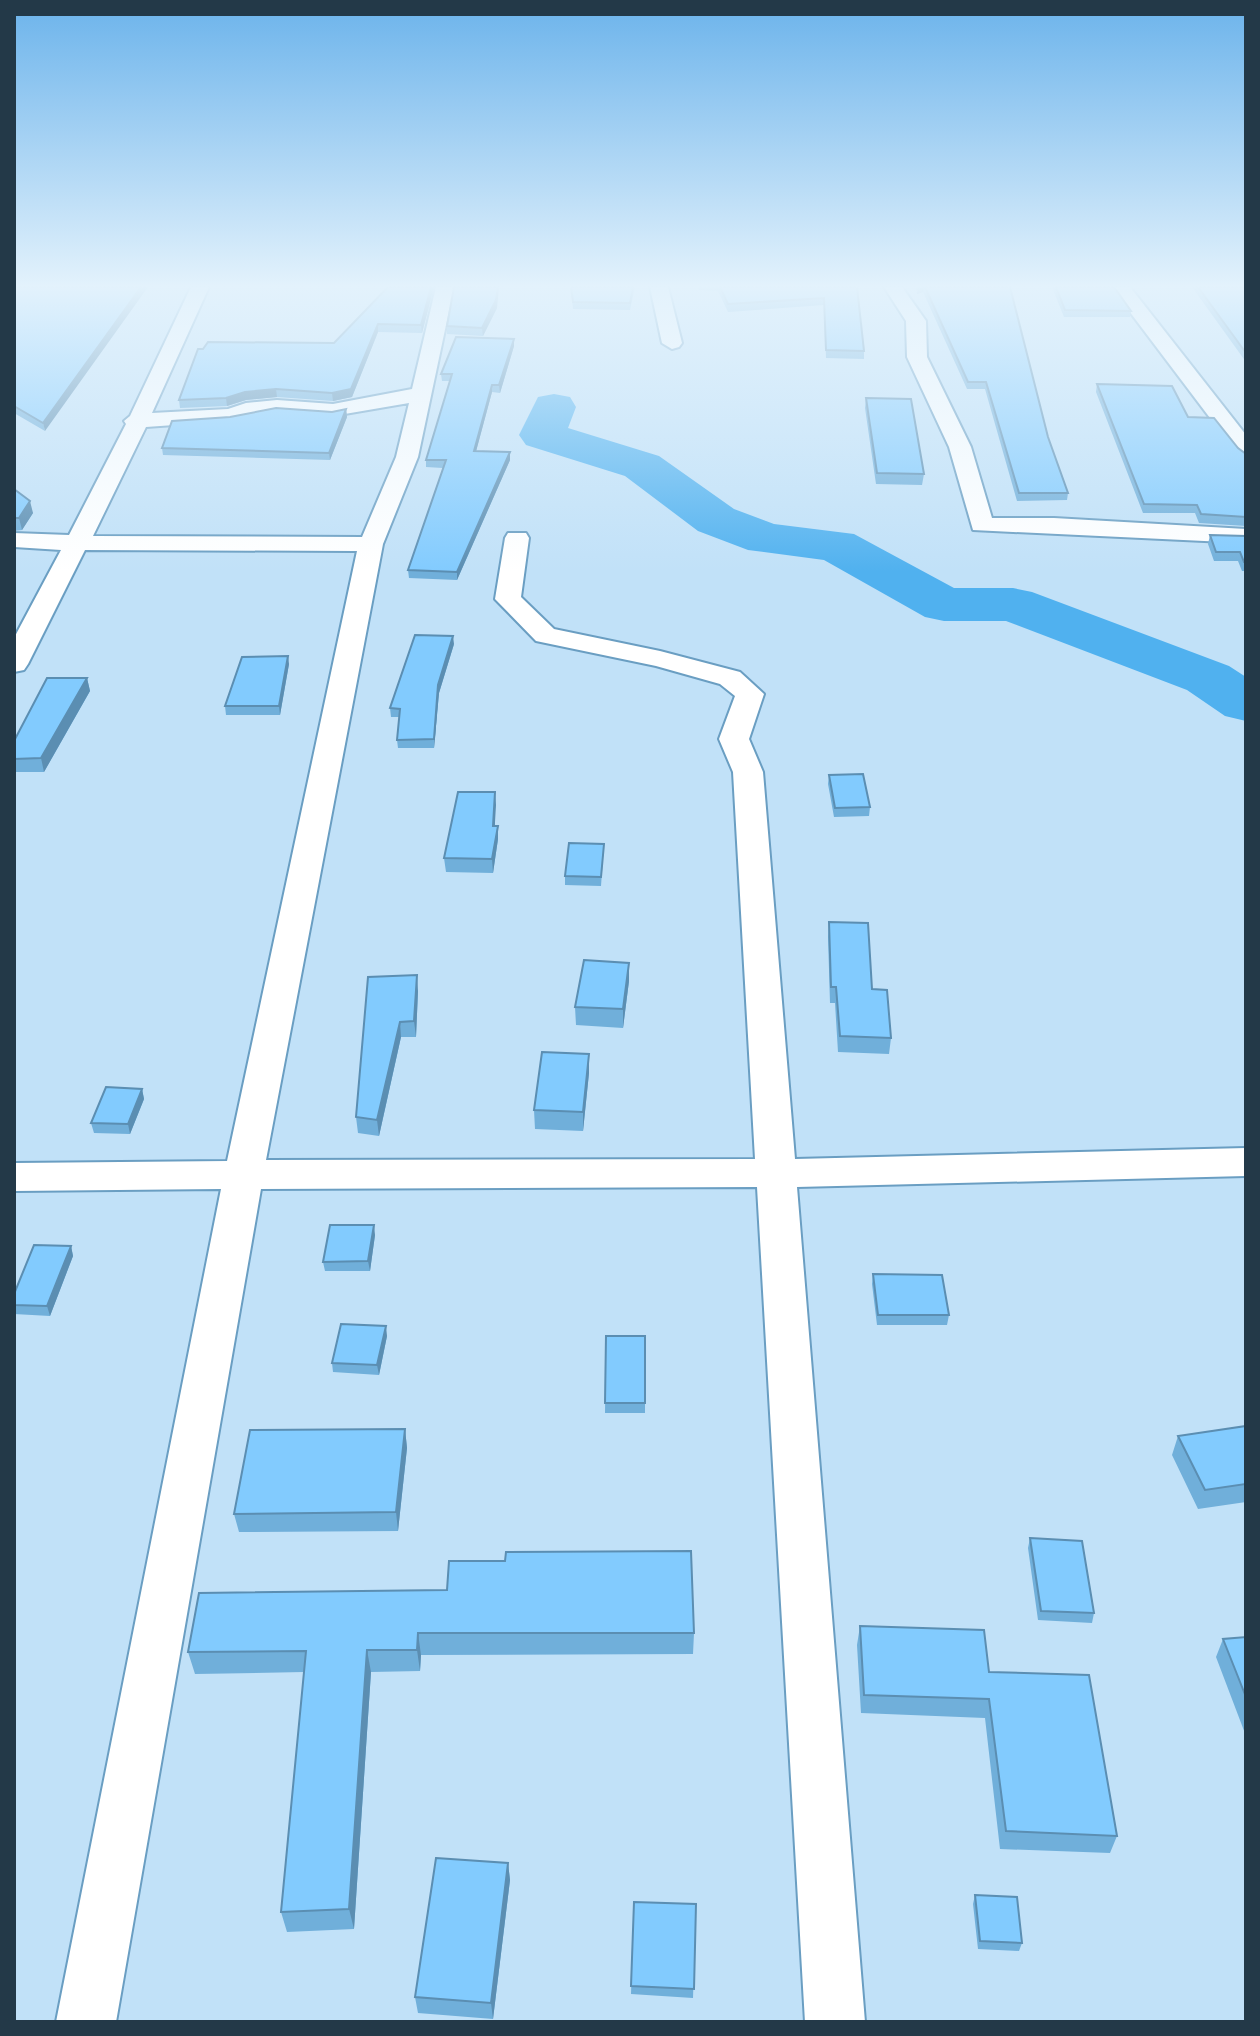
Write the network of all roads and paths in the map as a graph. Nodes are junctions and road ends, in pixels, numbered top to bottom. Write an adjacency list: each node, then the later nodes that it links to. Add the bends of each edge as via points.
1 (154, 382): 7 (street)
2 (424, 382): 5 (street)
3 (929, 382): 10 (street, via 960,447 982,525)
4 (1193, 382): 8 (street)
5 (421, 394): 6 (street, via 333,410 277,406); 14 (street, via 407,457)
6 (231, 415): 7 (street); 9 (street, via 158,436)
7 (135, 421): 9 (street)
8 (1246, 450)
9 (123, 454): 13 (street)
10 (1246, 536)
11 (517, 538): 18 (street, via 508,599 545,635 730,678 750,694 734,739 748,772)
12 (14, 540): 13 (street)
13 (76, 543): 14 (street); 15 (street)
14 (371, 544): 17 (street)
15 (14, 664)
16 (1246, 1162): 18 (street)
17 (244, 1173): 18 (street); 19 (street); 20 (street)
18 (774, 1173): 21 (street)
19 (14, 1177)
20 (86, 2022)
21 (835, 2022)

